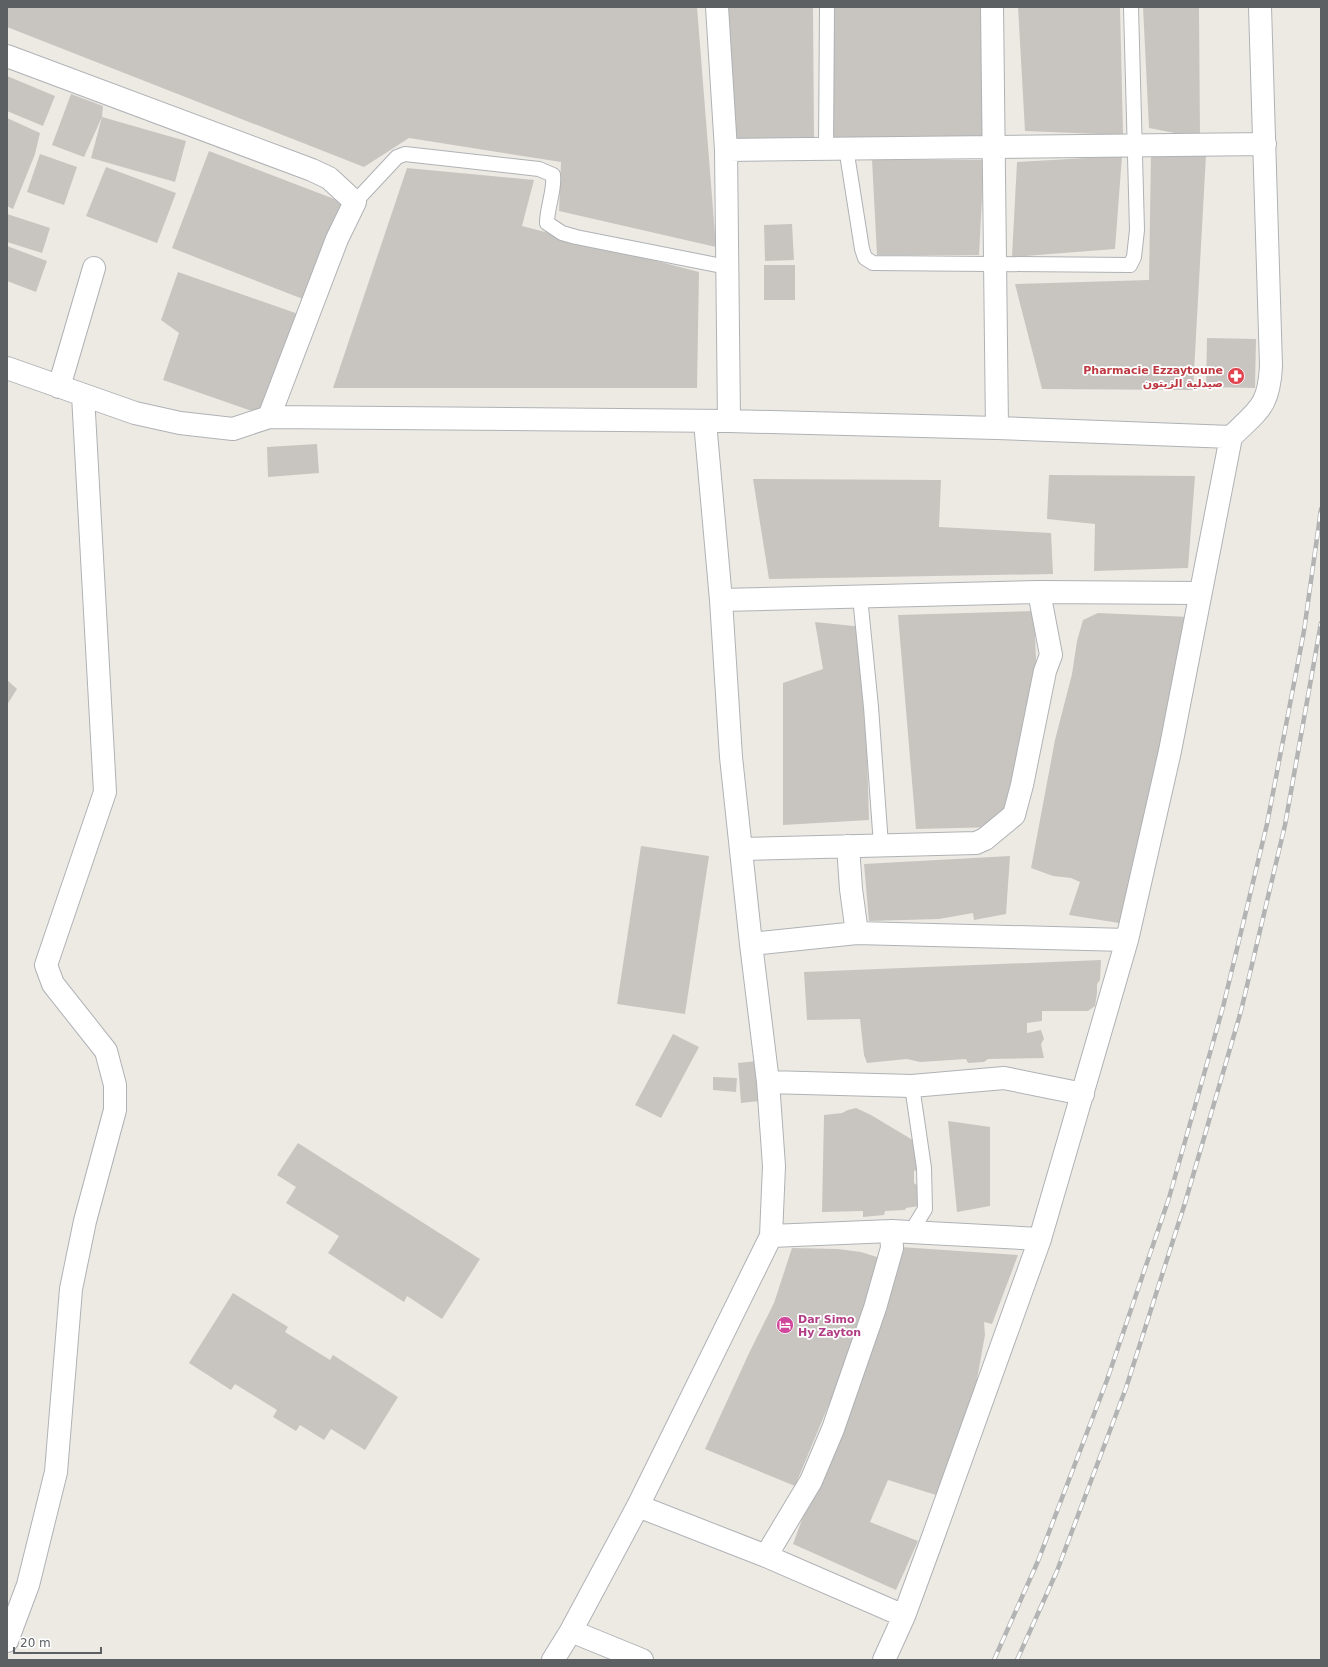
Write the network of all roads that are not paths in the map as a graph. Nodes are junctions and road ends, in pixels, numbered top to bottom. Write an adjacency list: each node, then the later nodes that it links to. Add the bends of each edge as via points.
1 (716, 7): 11 (street)
2 (827, 7): 10 (lane)
3 (992, 7): 9 (street)
4 (1131, 7): 8 (lane)
5 (1260, 7): 7 (street)
6 (7, 56): 12 (street, via 312,170 329,178)
7 (1265, 144): 8 (street); 23 (street, via 1270,382 1264,403)
8 (1134, 146): 9 (street); 13 (lane, via 1137,230 1134,257 1130,265)
9 (994, 147): 10 (street); 13 (street)
10 (836, 149): 11 (street); 13 (lane, via 865,258 873,263)
11 (726, 150): 14 (street)
12 (355, 202): 14 (lane, via 397,157 404,154 540,169 553,175 547,223 554,230 576,237); 19 (street, via 337,239)
13 (996, 263): 22 (street)
14 (727, 267): 20 (street)
15 (94, 268): 17 (street)
16 (7, 368): 17 (street)
17 (60, 387): 18 (street)
18 (83, 395): 19 (street, via 135,413 180,423 233,429); 44 (street, via 105,792 46,965 53,984 106,1050 115,1085 115,1110 85,1221 71,1289 56,1472 28,1585)
19 (269, 417): 21 (street)
20 (729, 421): 21 (street); 22 (street)
21 (704, 422): 27 (street)
22 (998, 428): 23 (street)
23 (1231, 437): 25 (street)
24 (1040, 592): 25 (street); 26 (street); 28 (street, via 1050,655 1014,815 985,839 976,843)
25 (1200, 593): 32 (street, via 1170,751)
26 (860, 597): 27 (street); 28 (lane)
27 (721, 600): 30 (street)
28 (881, 845): 29 (street)
29 (848, 846): 30 (street); 31 (street)
30 (741, 849): 33 (street)
31 (857, 933): 32 (street); 33 (street)
32 (1127, 940): 36 (street)
33 (751, 944): 34 (street)
34 (768, 1082): 35 (street); 38 (street, via 774,1166)
35 (912, 1086): 36 (street, via 1004,1078); 37 (lane, via 924,1168 925,1209)
36 (1083, 1094): 39 (street)
37 (901, 1231): 38 (street); 39 (street); 41 (street, via 892,1248 833,1429 811,1481)
38 (770, 1236): 40 (street)
39 (1040, 1239): 42 (street)
40 (638, 1506): 41 (street); 43 (street)
41 (766, 1556): 42 (street)
42 (904, 1616): 47 (street)
43 (571, 1631): 45 (street); 46 (street)
44 (7, 1641)
45 (553, 1660)
46 (642, 1660)
47 (884, 1660)

